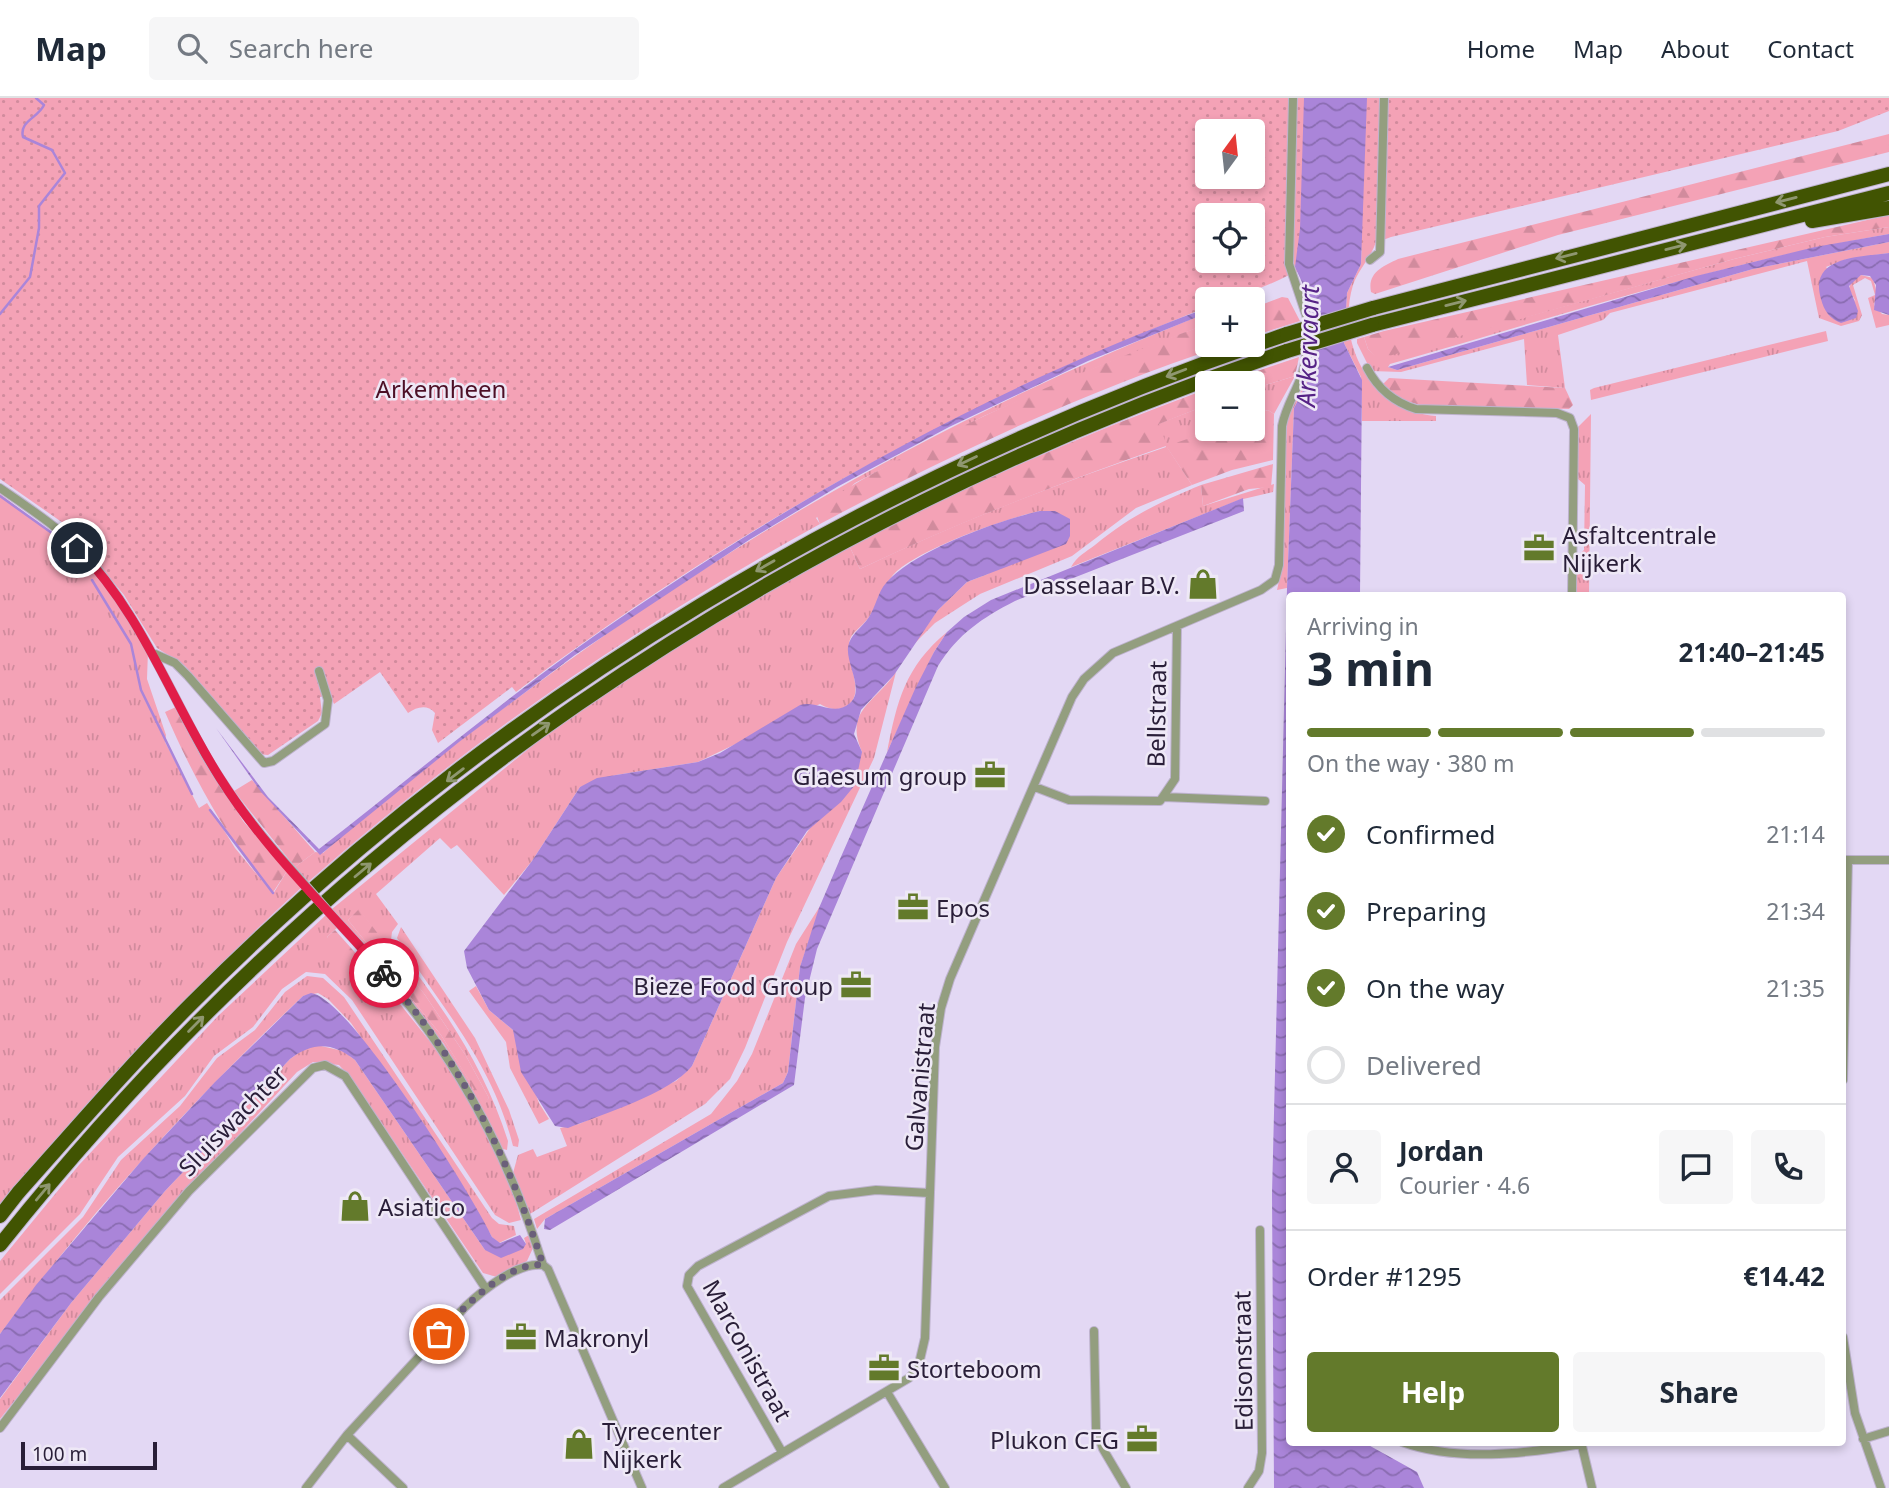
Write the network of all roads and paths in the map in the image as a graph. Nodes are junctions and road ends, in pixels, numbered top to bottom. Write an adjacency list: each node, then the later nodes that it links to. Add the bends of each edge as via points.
1 (1293, 98): 8 (street, via 1289,264)
2 (1384, 98): 7 (street, via 1380,252)
3 (1889, 173): 22 (highway, one-way to 22, bridge, via 1287,334 1093,405 858,514 665,627 573,687 438,787 294,907 192,1003)
4 (1889, 193): 6 (highway)
5 (1889, 208): 6 (highway)
6 (1704, 240): 24 (highway, one-way to 6, bridge, via 77,1151 162,1059 341,889 513,748 764,584 868,528 1090,424 1196,382 1372,325)
7 (1370, 260)
8 (1307, 318)
9 (1306, 355): 13 (street, Galvanistraat, via 1282,426 1280,559 1275,580)
10 (1367, 368): 12 (street, via 1381,389 1416,409 1558,413 1570,418 1574,429)
11 (0, 488): 14 (street, via 58,529 97,568)
12 (1572, 592)
13 (1177, 627): 16 (street, Galvanistraat, via 1113,653 1084,679); 17 (street, Bellstraat, via 1175,779)
14 (155, 654): 15 (street, via 175,663 257,759 267,764 325,724 328,700); 25 (street, bridge, via 220,778 270,847 415,1010 464,1082 503,1158)
15 (319, 671)
16 (1035, 787): 17 (street, Bellstraat, via 1069,800 1160,801); 21 (street, Galvanistraat, via 941,1008)
17 (1163, 797): 18 (street, Bellstraat)
18 (1265, 800)
19 (1846, 860): 20 (street)
20 (1889, 860)
21 (929, 1193): 29 (street, Galvanistraat, via 923,1353 918,1368); 37 (street, Marconistraat, via 876,1191 829,1196 689,1275 687,1286)
22 (0, 1216)
23 (1260, 1230): 44 (street, Edisonstraat, via 1262,1453)
24 (0, 1245)
25 (543, 1265): 26 (street, via 522,1269); 40 (street)
26 (486, 1289): 30 (street, Sluiswachter, via 345,1076 325,1065 313,1068 190,1191 99,1297); 32 (street)
27 (1094, 1331): 43 (street, via 1096,1429)
28 (1846, 1361): 33 (street)
29 (887, 1392): 37 (street, Galvanistraat); 42 (street)
30 (0, 1429)
31 (1889, 1431): 33 (street)
32 (347, 1435): 38 (street); 39 (street)
33 (1863, 1439): 46 (street)
34 (1413, 1446): 35 (street, via 1429,1452 1524,1453)
35 (1564, 1446)
36 (1582, 1446): 45 (street)
37 (782, 1452): 41 (street, Galvanistraat)
38 (306, 1488)
39 (403, 1488)
40 (642, 1488)
41 (723, 1488)
42 (945, 1488)
43 (1126, 1488)
44 (1248, 1488)
45 (1592, 1488)
46 (1881, 1488)

